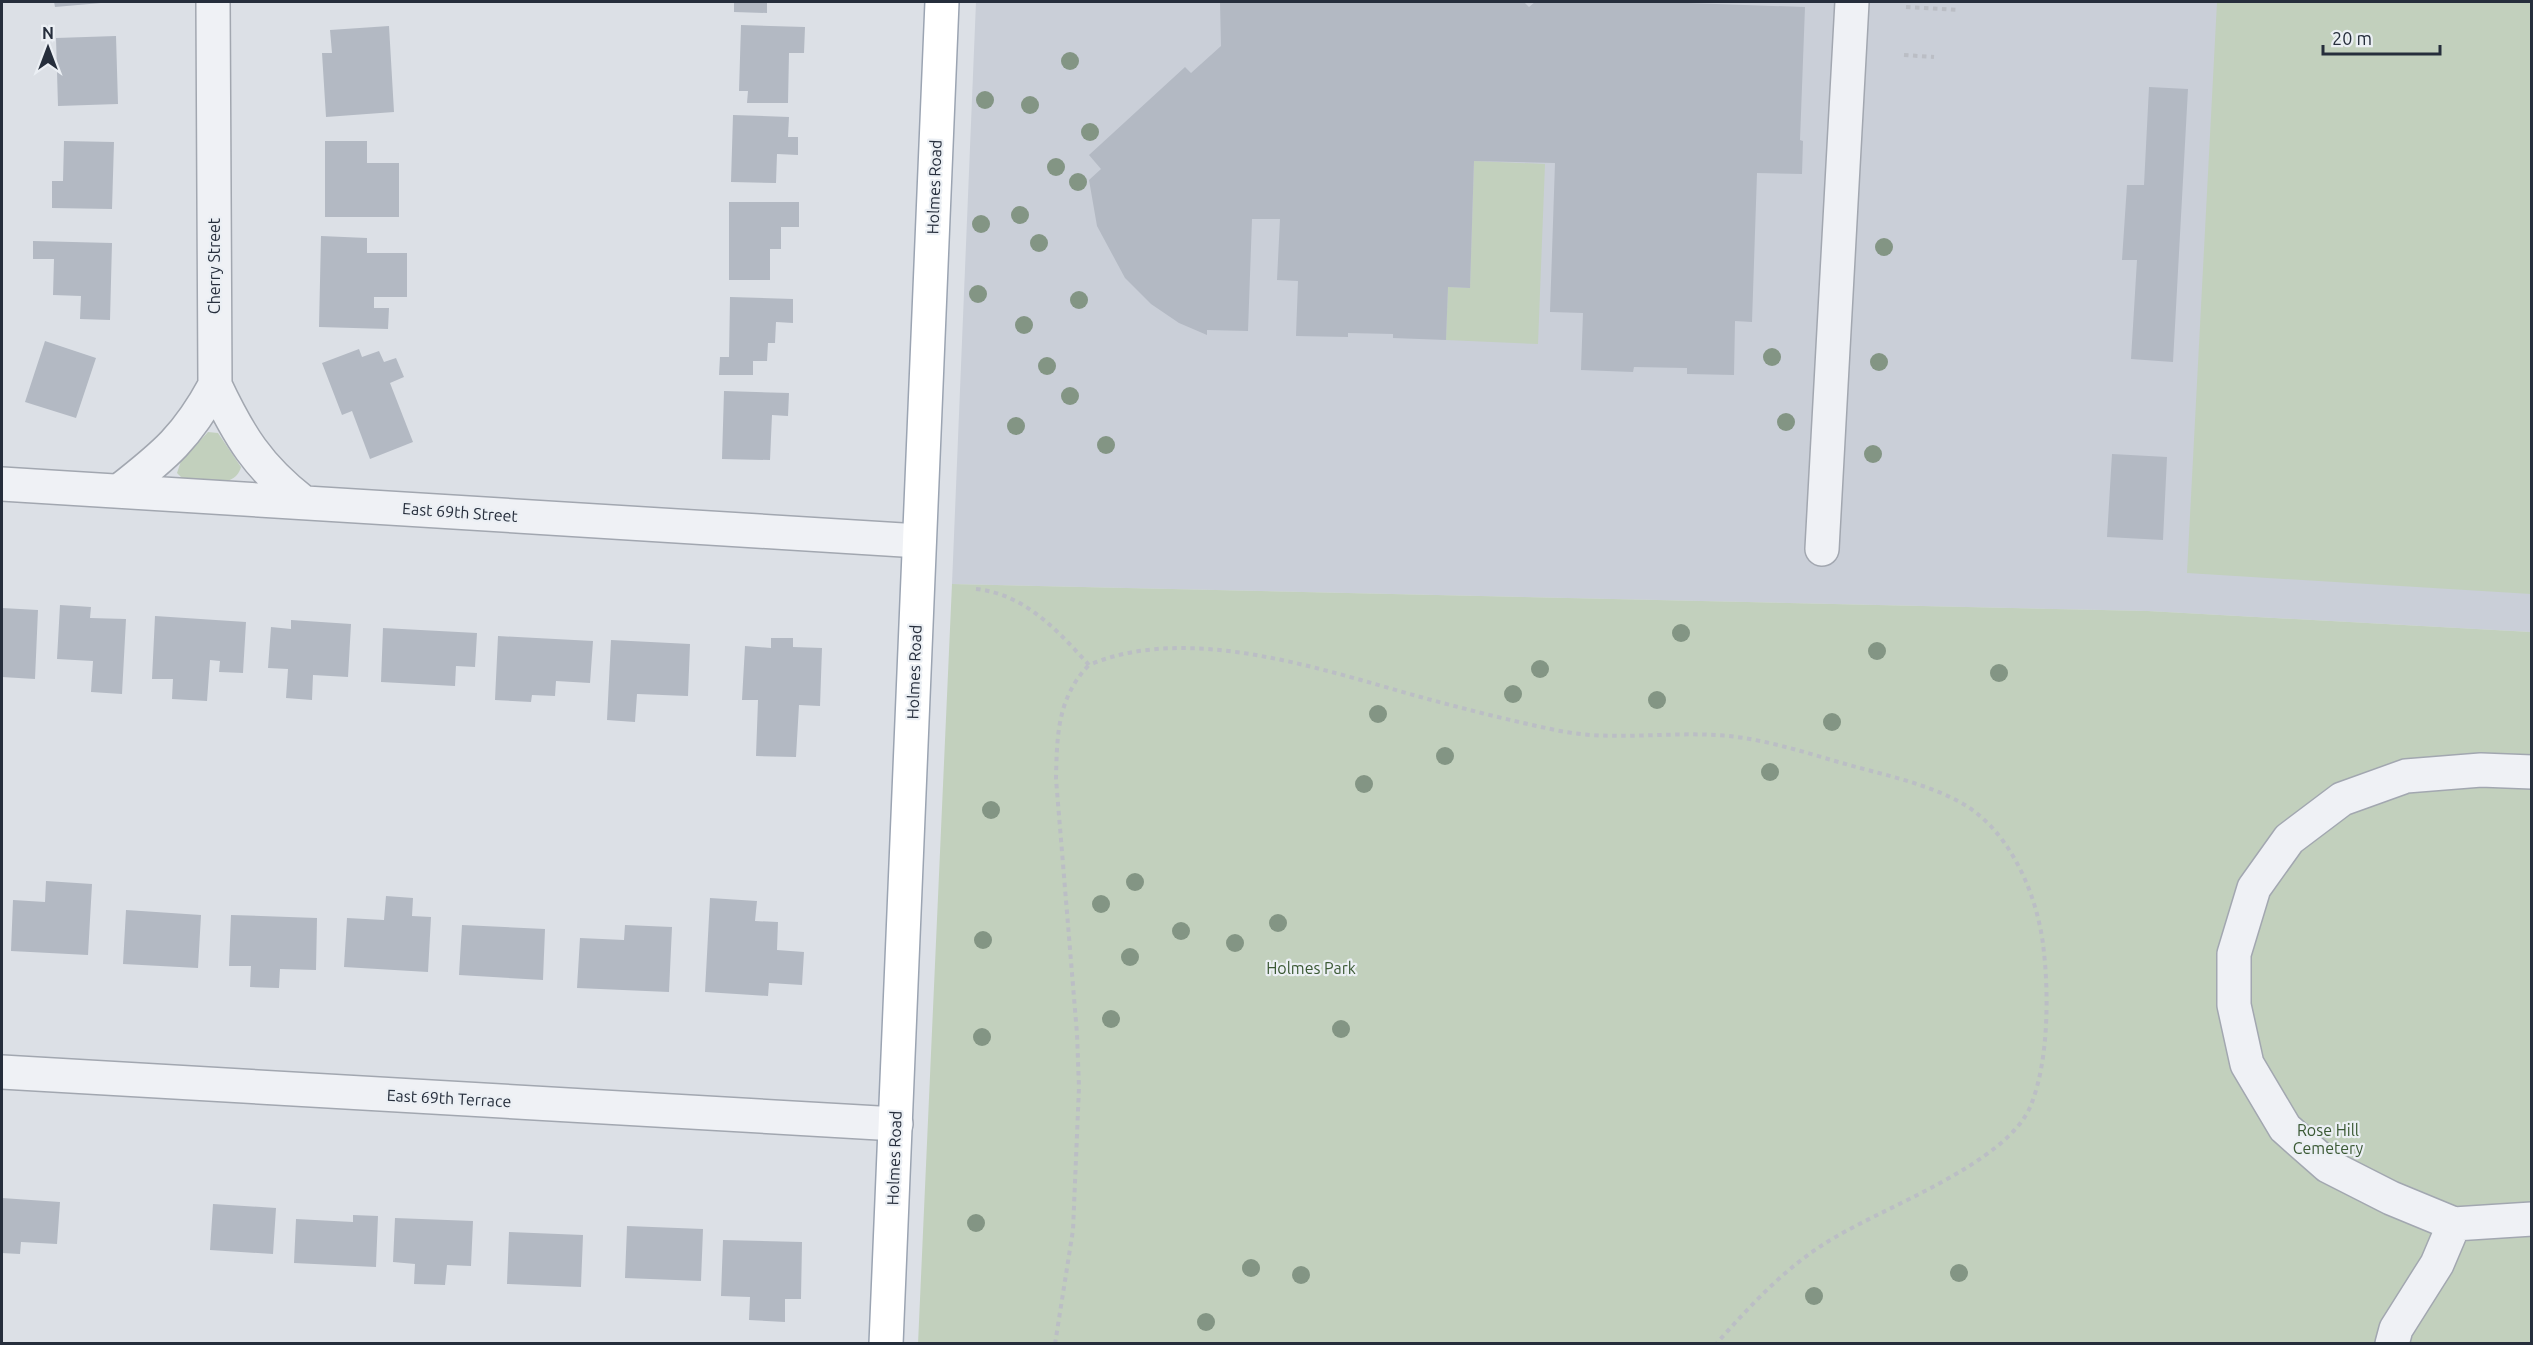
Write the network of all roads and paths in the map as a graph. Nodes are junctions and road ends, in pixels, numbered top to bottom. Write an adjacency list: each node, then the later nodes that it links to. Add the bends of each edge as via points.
1 (213, 2): 8 (street, Cherry Street)
2 (942, 2): 12 (main road, Holmes Road)
3 (1852, 2): 13 (street)
4 (1906, 7): 5 (path)
5 (1959, 10)
6 (1904, 55): 7 (path)
7 (1934, 57)
8 (215, 385): 10 (street, Cherry Street, via 196,420 166,454); 11 (street, via 238,433 261,464)
9 (2, 484): 10 (street, East 69th Street)
10 (119, 491): 11 (street, East 69th Street)
11 (303, 502): 12 (street, East 69th Street)
12 (919, 542): 18 (main road, Holmes Road)
13 (1822, 549)
14 (976, 589): 15 (path, via 1000,593 1022,604 1054,627)
15 (1089, 665): 22 (path, via 1067,696 1056,737 1079,1087 1073,1230); 23 (path, via 1106,658 1158,650 1231,651 1292,661 1460,708 1564,731 1603,736 1713,735 1756,739 1922,785 1961,802 1983,819 2007,848 2026,882 2040,928 2046,966 2046,1022 2030,1108 2009,1138 1981,1160 1821,1245 1754,1302)
16 (2532, 772): 20 (street, via 2406,776 2342,799 2289,839 2254,888 2234,954 2234,1005 2247,1064 2285,1128 2328,1166)
17 (2, 1072): 18 (street, East 69th Terrace)
18 (896, 1124): 21 (main road, Holmes Road)
19 (2532, 1219): 20 (street)
20 (2454, 1224): 24 (street, via 2437,1264 2396,1329)
21 (886, 1344)
22 (1055, 1344)
23 (1716, 1344)
24 (2392, 1344)

